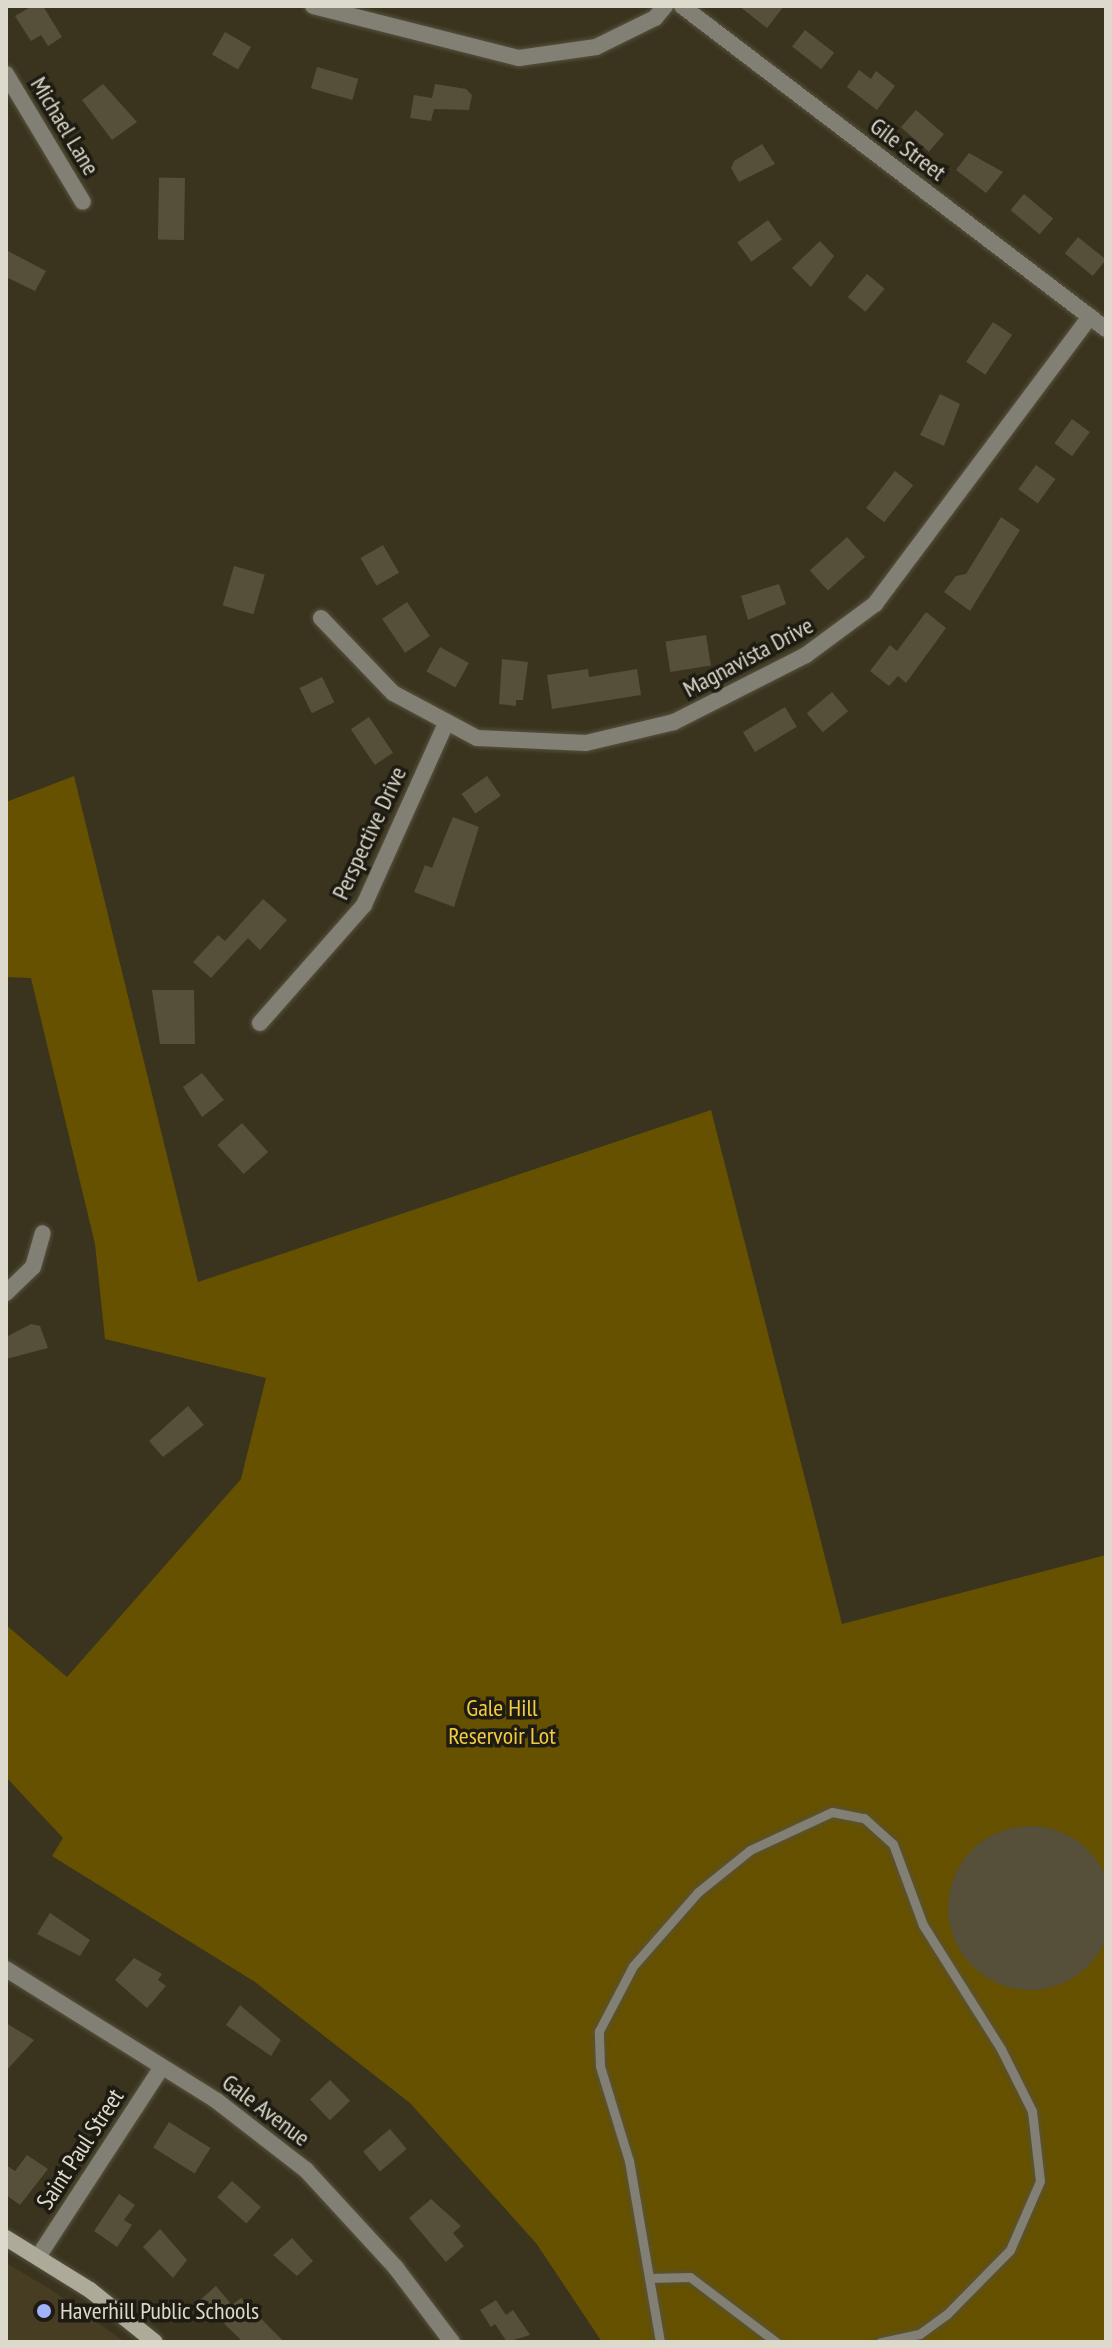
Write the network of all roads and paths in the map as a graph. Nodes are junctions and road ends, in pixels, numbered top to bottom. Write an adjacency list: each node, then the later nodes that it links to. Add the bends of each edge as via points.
1 (313, 6): 2 (street, via 519,58 596,47 647,23)
2 (665, 6)
3 (682, 6): 6 (street, Gile Street)
4 (6, 74): 5 (street, Michael Lane)
5 (83, 202)
6 (1090, 317): 7 (street, Gile Street); 9 (street, Magnavista Drive, via 894,584 833,639 700,711 621,737 510,744)
7 (1106, 329)
8 (321, 618): 9 (street, Magnavista Drive, via 382,684)
9 (445, 726): 10 (street, Perspective Drive, via 364,905)
10 (260, 1023)
11 (43, 1233): 12 (street, via 33,1267)
12 (6, 1293)
13 (6, 1969): 14 (street, Gale Avenue)
14 (162, 2067): 16 (street, Saint Paul Street); 19 (street, Gale Avenue, via 306,2170 396,2268)
15 (6, 2238): 16 (main road)
16 (38, 2257): 18 (main road)
17 (649, 2278): 20 (lane); 21 (lane, via 690,2277); 22 (lane, via 629,2161 598,2055 612,1997 672,1918 727,1867 808,1819 852,1814 876,1824 893,1844 923,1925 1001,2049 1032,2111 1040,2181 1010,2250 947,2314 919,2334)
18 (155, 2342)
19 (452, 2342)
20 (660, 2342)
21 (776, 2342)
22 (880, 2342)

